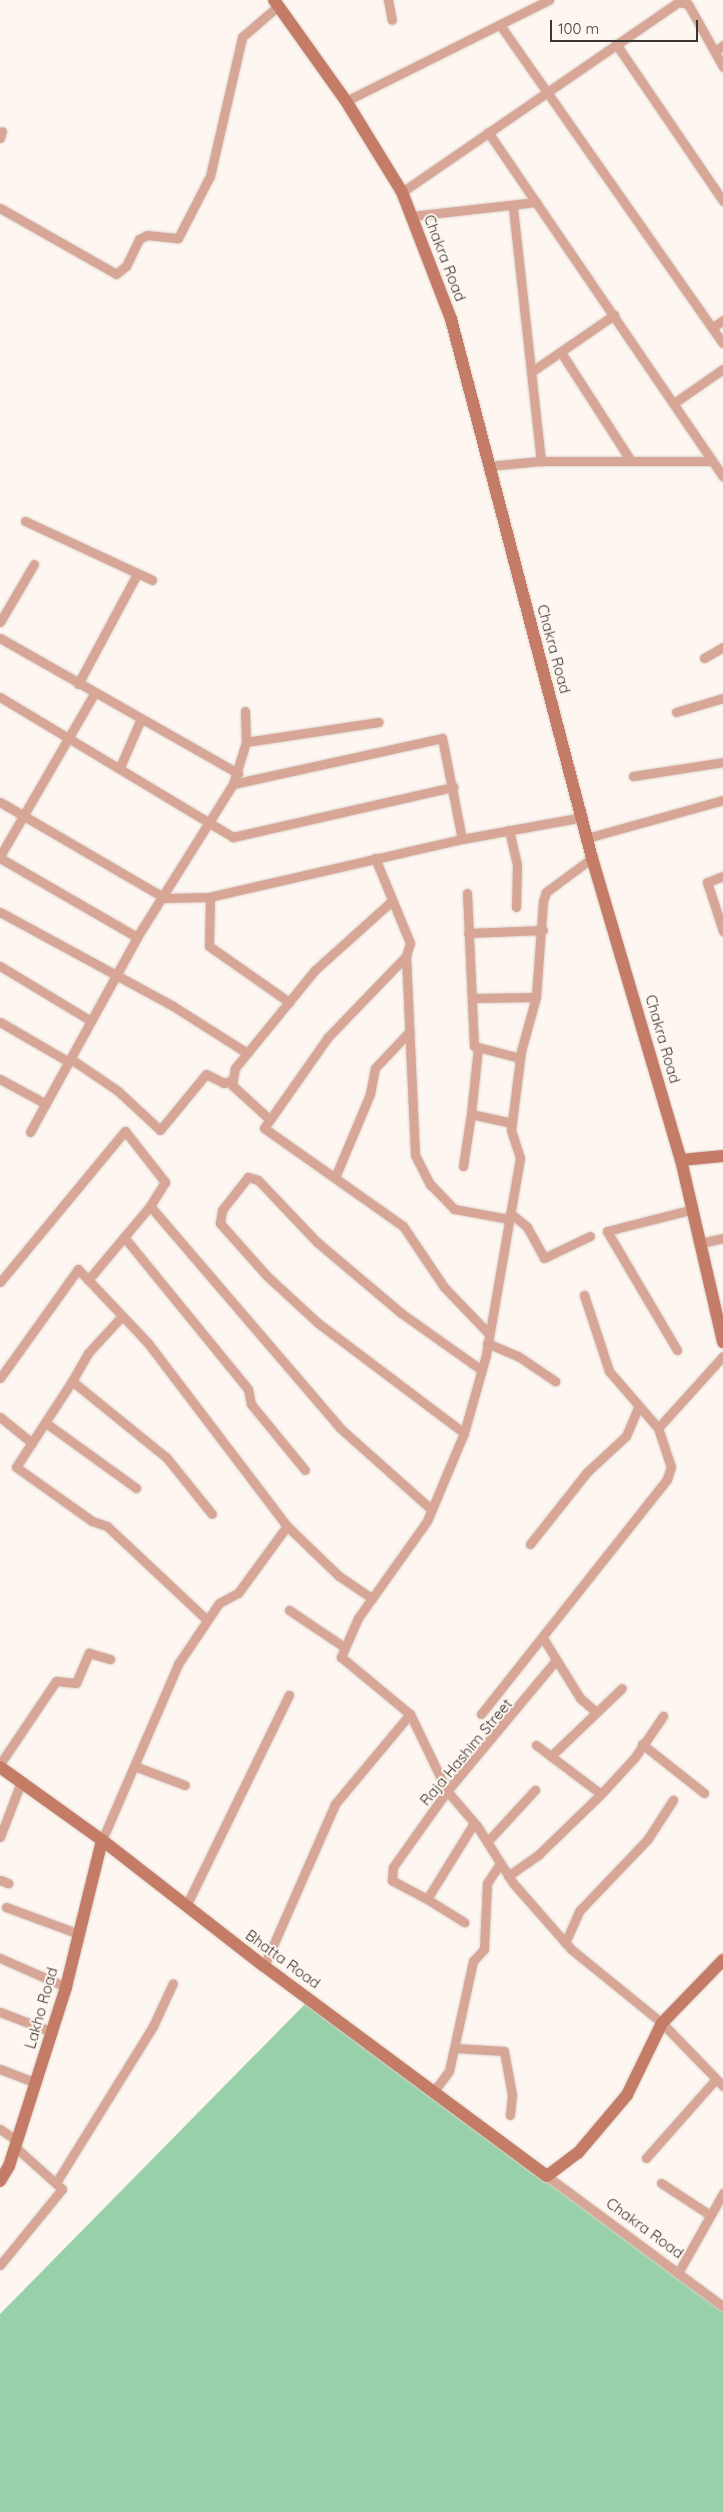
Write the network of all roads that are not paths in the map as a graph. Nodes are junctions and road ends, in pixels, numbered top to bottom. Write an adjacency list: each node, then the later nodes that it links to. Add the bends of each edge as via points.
1 (388, 0): 4 (street)
2 (549, 0): 5 (street)
3 (276, 3): 11 (main road, Chakra Road); 16 (street, via 242,37 210,176 178,238 147,235 139,239 126,266 116,274)
4 (392, 20)
5 (500, 25): 10 (street); 11 (street)
6 (616, 44): 8 (street, via 683,1); 10 (street); 15 (street)
7 (723, 45): 8 (street)
8 (715, 52): 9 (street)
9 (723, 67)
10 (547, 91): 12 (street); 21 (street)
11 (346, 101): 13 (main road, Chakra Road)
12 (488, 132): 13 (street); 14 (street)
13 (402, 192): 18 (main road, Chakra Road)
14 (536, 202): 17 (street); 19 (street)
15 (723, 202)
16 (0, 208)
17 (513, 208): 18 (street); 25 (street)
18 (412, 216): 30 (main road, Chakra Road, via 451,319)
19 (614, 316): 23 (street); 26 (street)
20 (723, 320): 21 (street)
21 (712, 328): 22 (street)
22 (723, 343)
23 (562, 354): 25 (street); 28 (street)
24 (723, 369): 26 (street)
25 (531, 372): 27 (street)
26 (674, 403): 29 (street)
27 (541, 461): 28 (street); 30 (street)
28 (631, 461): 29 (street)
29 (712, 461): 31 (street)
30 (488, 466): 59 (main road, Chakra Road)
31 (723, 477)
32 (25, 521): 34 (street)
33 (34, 564): 36 (street)
34 (137, 574): 35 (street); 40 (street)
35 (152, 580)
36 (0, 622)
37 (0, 638): 40 (street)
38 (723, 647): 39 (street)
39 (704, 658)
40 (78, 684): 41 (street)
41 (94, 694): 46 (street); 48 (street)
42 (0, 697): 48 (street)
43 (723, 698): 45 (street)
44 (245, 711): 49 (street)
45 (676, 712)
46 (140, 721): 51 (street); 52 (street)
47 (379, 722): 49 (street)
48 (69, 737): 51 (street); 58 (street)
49 (246, 742): 52 (street)
50 (723, 762): 53 (street)
51 (120, 767): 60 (street)
52 (238, 773): 54 (street)
53 (633, 776)
54 (233, 784): 55 (street, via 442,738); 60 (street)
55 (453, 787): 60 (street, via 238,838); 63 (street)
56 (723, 800): 62 (street)
57 (0, 802): 58 (street)
58 (22, 815): 64 (street); 70 (street)
59 (583, 817): 61 (street); 62 (main road, Chakra Road)
60 (213, 822): 70 (street)
61 (509, 830): 63 (street); 72 (street, via 517,865)
62 (587, 838): 66 (main road, Chakra Road)
63 (462, 839): 65 (street)
64 (0, 857): 77 (street)
65 (375, 858): 69 (street); 71 (street)
66 (592, 858): 74 (street, via 546,892); 99 (main road, Chakra Road)
67 (723, 876): 75 (street, via 707,882)
68 (467, 893): 76 (street)
69 (210, 897): 70 (street); 83 (street, via 209,946)
70 (165, 898): 77 (street)
71 (392, 901): 78 (street, via 410,943); 83 (street, via 315,970)
72 (516, 907)
73 (0, 912): 80 (street)
74 (542, 930): 76 (street); 81 (street)
75 (723, 931)
76 (468, 932): 82 (street)
77 (137, 937): 80 (street)
78 (406, 956): 86 (street); 95 (street, via 328,1037)
79 (0, 966): 84 (street)
80 (115, 976): 84 (street); 88 (street)
81 (536, 997): 82 (street); 89 (street)
82 (474, 998): 87 (street, via 474,1046)
83 (289, 1002): 88 (street)
84 (91, 1021): 90 (street)
85 (0, 1022): 90 (street)
86 (409, 1032): 101 (street, via 375,1068 370,1094); 104 (street, via 415,1154 430,1184 454,1209)
87 (478, 1048): 89 (street); 94 (street)
88 (247, 1053): 92 (street)
89 (520, 1058): 96 (street)
90 (70, 1060): 92 (street, via 118,1091 160,1130 206,1074 224,1083); 93 (street)
91 (0, 1079): 93 (street)
92 (230, 1081): 95 (street)
93 (46, 1104): 97 (street)
94 (471, 1114): 96 (street); 100 (street)
95 (268, 1118): 101 (street, via 264,1128 268,1133)
96 (512, 1122): 104 (street, via 520,1158)
97 (30, 1132)
98 (723, 1156): 99 (main road)
99 (681, 1160): 103 (main road, Chakra Road)
100 (463, 1166)
101 (336, 1175): 113 (street, via 403,1226 444,1287)
102 (150, 1206): 106 (street); 110 (street, via 165,1182 125,1131); 129 (street, via 340,1428)
103 (693, 1209): 108 (main road, Chakra Road); 115 (street, via 607,1231)
104 (510, 1216): 105 (street, via 527,1227 544,1258); 113 (street)
105 (590, 1236)
106 (124, 1237): 109 (street); 127 (street, via 248,1389 251,1404)
107 (723, 1238): 108 (street)
108 (700, 1243): 114 (main road, Chakra Road)
109 (88, 1280): 112 (street); 118 (street, via 78,1269)
110 (0, 1282)
111 (584, 1295): 121 (street, via 608,1371)
112 (122, 1316): 119 (street, via 88,1353); 131 (street, via 148,1343)
113 (488, 1338): 117 (street); 120 (street)
114 (723, 1342)
115 (677, 1350)
116 (723, 1356): 124 (street)
117 (480, 1369): 125 (street); 125 (street, via 401,1313 317,1242 258,1180 248,1176 222,1210 220,1222 311,1316)
118 (0, 1378)
119 (72, 1381): 123 (street); 130 (street, via 166,1458)
120 (555, 1381)
121 (638, 1408): 124 (street); 132 (street, via 626,1436 587,1472)
122 (0, 1417): 126 (street)
123 (46, 1423): 126 (street); 128 (street)
124 (658, 1428): 136 (street, via 669,1456 667,1479)
125 (464, 1433): 129 (street)
126 (32, 1444): 135 (street, via 16,1467 92,1521 107,1526)
127 (305, 1470)
128 (136, 1488)
129 (432, 1510): 133 (street, via 402,1560)
130 (212, 1514)
131 (287, 1526): 133 (street, via 339,1576); 135 (street, via 238,1593 221,1600)
132 (530, 1544)
133 (372, 1598): 137 (street)
134 (289, 1610): 137 (street)
135 (207, 1620): 150 (street, via 178,1664)
136 (543, 1638): 139 (street); 144 (street)
137 (344, 1647): 143 (street, via 343,1661)
138 (110, 1659): 149 (street, via 89,1653 76,1683 56,1680)
139 (556, 1660): 142 (street); 154 (street, Raja Hashim Street)
140 (622, 1688): 142 (street)
141 (289, 1695): 165 (street)
142 (596, 1712): 148 (street)
143 (410, 1714): 154 (street); 172 (street, via 335,1804)
144 (480, 1714)
145 (662, 1716): 146 (street)
146 (642, 1744): 155 (street); 156 (street)
147 (536, 1745): 148 (street)
148 (551, 1756): 156 (street)
149 (0, 1766): 151 (main road, Bhatta Road)
150 (137, 1767): 152 (street); 160 (street)
151 (21, 1782): 159 (street); 160 (main road, Bhatta Road)
152 (185, 1785)
153 (535, 1790): 161 (street)
154 (447, 1791): 158 (street); 164 (street, Raja Hashim Street, via 394,1867 392,1880)
155 (704, 1793)
156 (602, 1794): 163 (street, via 539,1854)
157 (673, 1800): 169 (street, via 635,1854 580,1910)
158 (474, 1823): 161 (street); 164 (street)
159 (0, 1837)
160 (102, 1840): 165 (main road, Bhatta Road); 168 (main road, Lakho Road)
161 (487, 1842): 162 (street)
162 (500, 1864): 163 (street); 178 (street, via 487,1883 484,1949 473,1961)
163 (508, 1876): 169 (street)
164 (427, 1899): 167 (street)
165 (186, 1906): 172 (main road, Bhatta Road)
166 (6, 1907): 168 (street)
167 (464, 1922)
168 (79, 1934): 174 (main road, Lakho Road)
169 (565, 1942): 176 (street)
170 (0, 1958): 174 (street)
171 (723, 1960): 176 (main road)
172 (264, 1966): 182 (main road, Bhatta Road)
173 (173, 1983): 189 (street, via 153,2026)
174 (66, 1987): 177 (main road, Lakho Road)
175 (0, 2012): 177 (street)
176 (662, 2023): 181 (street); 187 (main road, via 627,2095 578,2152)
177 (52, 2032): 180 (main road, Lakho Road)
178 (455, 2048): 182 (street, via 449,2071); 183 (street, via 504,2051 512,2095)
179 (0, 2069): 180 (street)
180 (36, 2083): 185 (main road, Lakho Road)
181 (719, 2083): 186 (street)
182 (434, 2091): 187 (main road, Bhatta Road)
183 (510, 2115)
184 (0, 2129): 185 (street)
185 (15, 2143): 188 (main road, Lakho Road); 189 (street)
186 (646, 2158)
187 (547, 2176): 194 (street, Chakra Road)
188 (0, 2181)
189 (57, 2182): 193 (street, via 62,2190)
190 (661, 2183): 192 (street)
191 (723, 2193): 192 (street)
192 (710, 2215): 194 (street)
193 (0, 2265)
194 (678, 2273): 195 (street, Chakra Road)
195 (723, 2306)

